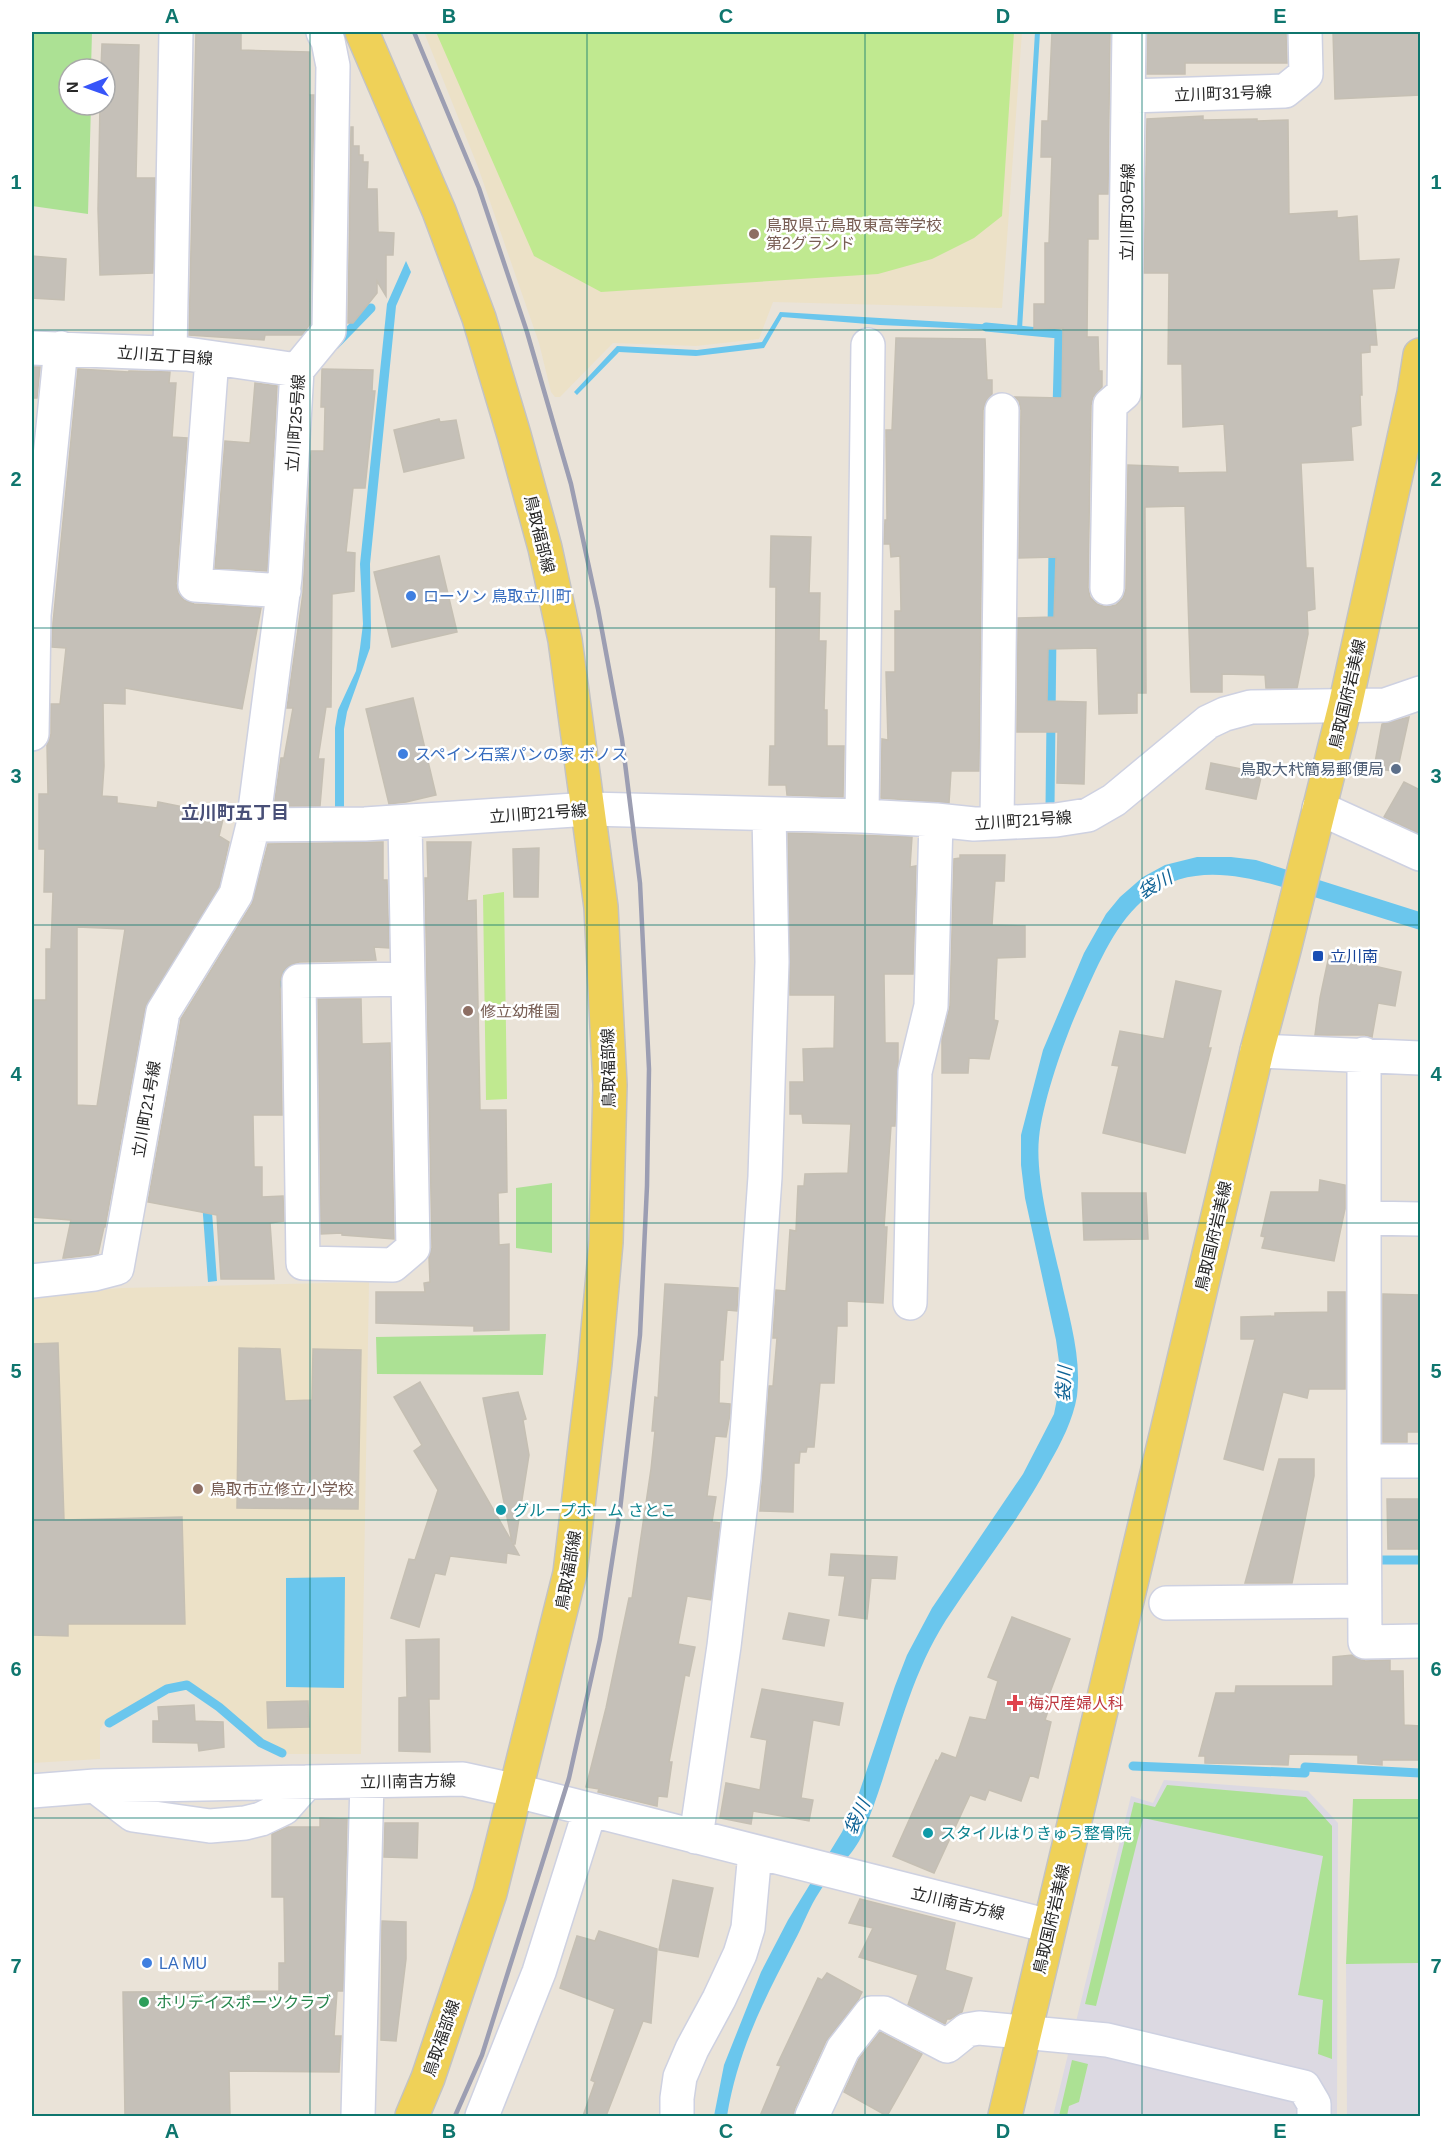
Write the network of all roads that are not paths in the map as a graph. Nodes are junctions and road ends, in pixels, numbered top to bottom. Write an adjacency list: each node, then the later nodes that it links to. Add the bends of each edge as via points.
1 (176, 32): 9 (street)
2 (323, 32): 12 (street, 立川町25号線, via 333,66 329,330)
3 (362, 32): 21 (main road, 鳥取福部線, via 447,233 479,318 514,435 565,640)
4 (1129, 32): 6 (street, 立川町30号線)
5 (1305, 32): 6 (street, 立川町31号線, via 1306,74 1285,92)
6 (1129, 96): 15 (street, 立川町30号線, via 1124,393 1110,405)
7 (868, 345): 23 (street)
8 (46, 348): 9 (street, 立川五丁目線); 19 (street)
9 (170, 353): 11 (street, 立川五丁目線)
10 (1420, 355): 13 (main road, 鳥取国府岩美線)
11 (212, 358): 12 (street, 立川五丁目線); 16 (street, via 195,585)
12 (297, 370): 16 (street, 立川町25号線)
13 (1417, 393): 18 (main road, 鳥取国府岩美線)
14 (1002, 410): 26 (street)
15 (1107, 588)
16 (284, 591): 27 (street, 立川町25号線)
17 (1420, 693): 18 (street, 立川町21号線, via 1385,705)
18 (1345, 706): 20 (main road, 鳥取国府岩美線); 26 (street, 立川町21号線, via 1251,707 1225,714 1208,722 1114,800 1088,814)
19 (32, 734)
20 (1319, 808): 28 (street); 30 (main road, 鳥取国府岩美線)
21 (589, 809): 22 (street, 立川町21号線); 25 (street, 立川町21号線); 44 (main road, 鳥取福部線, via 601,907 610,1085 606,1242 570,1573)
22 (770, 814): 23 (street, 立川町21号線); 46 (street, via 772,962 765,1165 746,1454 724,1646)
23 (862, 816): 24 (street, 立川町21号線)
24 (936, 820): 26 (street, 立川町21号線); 36 (street, via 931,1006 915,1072)
25 (405, 822): 27 (street, 立川町21号線); 29 (street)
26 (997, 823)
27 (253, 825): 35 (street, 立川町21号線, via 236,894 164,1012 117,1268)
28 (1420, 854)
29 (407, 979): 29 (street, via 413,1248 393,1264 303,1263 299,981)
30 (1257, 1051): 31 (street); 48 (main road, 鳥取国府岩美線)
31 (1364, 1054): 32 (street); 33 (street)
32 (1420, 1058)
33 (1364, 1218): 34 (street); 37 (street)
34 (1420, 1219)
35 (32, 1281)
36 (910, 1302)
37 (1364, 1461): 38 (street); 39 (street)
38 (1420, 1461)
39 (1363, 1601): 40 (street); 41 (street, via 1365,1642)
40 (1166, 1603)
41 (1420, 1641)
42 (367, 1781): 43 (street, 立川南吉方線, via 95,1786); 44 (street, 立川南吉方線, via 463,1779); 50 (street)
43 (32, 1791)
44 (517, 1791): 45 (street, 立川南吉方線); 51 (main road, 鳥取福部線, via 490,1893)
45 (590, 1810): 46 (street, 立川南吉方線); 52 (street, via 539,1972)
46 (696, 1837): 47 (street, 立川南吉方線)
47 (766, 1855): 48 (street, 立川南吉方線); 53 (street, via 740,1954 680,2078)
48 (1049, 1926): 49 (main road, 鳥取国府岩美線)
49 (1024, 2031): 54 (street, via 967,2030 947,2046 884,2013 871,2013 843,2049); 55 (main road, 鳥取国府岩美線); 56 (street, via 1107,2040 1304,2087 1314,2104)
50 (358, 2116)
51 (412, 2116)
52 (482, 2116)
53 (677, 2116)
54 (812, 2116)
55 (1005, 2116)
56 (1314, 2116)

